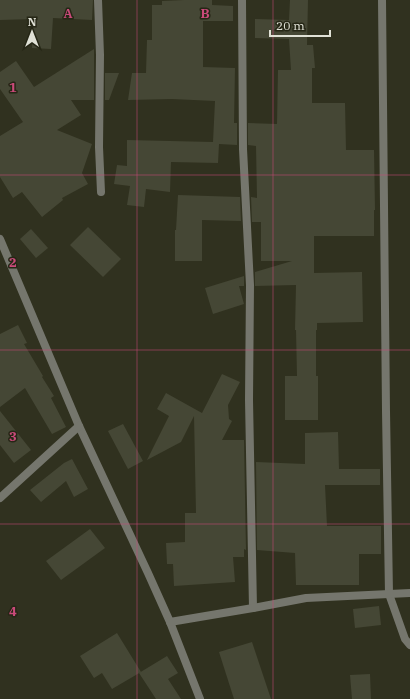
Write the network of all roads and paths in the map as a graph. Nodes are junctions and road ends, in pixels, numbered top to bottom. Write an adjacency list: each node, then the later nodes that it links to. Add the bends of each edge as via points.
1 (98, 0): 4 (street)
2 (242, 0): 10 (street, via 243,149 250,285 248,400)
3 (382, 0): 9 (street)
4 (101, 192)
5 (0, 239): 6 (street)
6 (79, 426): 7 (street); 11 (street)
7 (0, 498)
8 (410, 593): 9 (street)
9 (389, 594): 10 (street, via 306,598); 12 (street, via 405,639)
10 (253, 608): 11 (street)
11 (170, 622): 13 (street)
12 (410, 645)
13 (200, 699)

